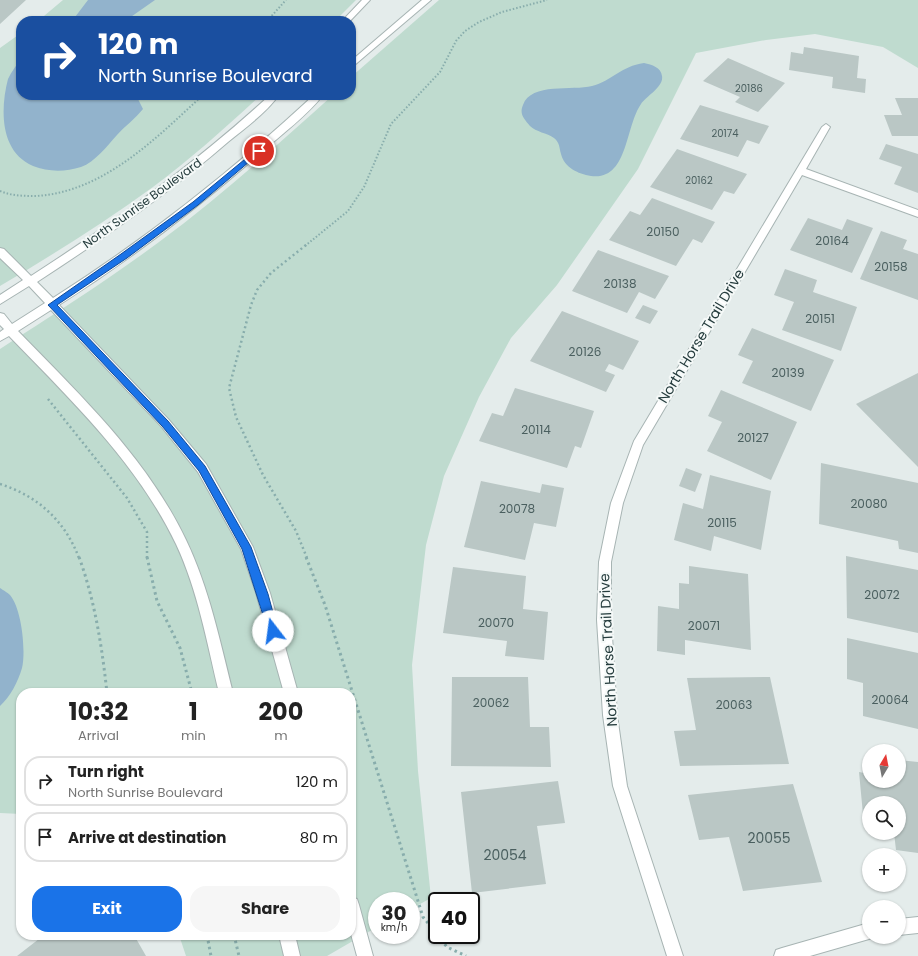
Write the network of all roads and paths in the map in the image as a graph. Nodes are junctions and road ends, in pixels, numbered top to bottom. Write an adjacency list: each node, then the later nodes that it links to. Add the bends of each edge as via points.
1 (286, 0): 5 (path)
2 (366, 0): 6 (street)
3 (426, 0): 7 (street)
4 (547, 0): 27 (path, via 502,12 480,22 456,41 440,72 391,124 364,187 348,211 271,273 257,290 251,306 229,388 236,417 263,475 296,531 325,605)
5 (272, 16)
6 (351, 16)
7 (356, 61)
8 (197, 100): 13 (path, via 145,146 94,179 63,193 37,197 8,195)
9 (269, 100): 16 (street, North Sunrise Boulevard, via 180,177)
10 (314, 100): 18 (street, via 239,168 195,203)
11 (826, 127): 12 (street, North Horse Trail Drive)
12 (800, 171): 14 (street); 43 (street, North Horse Trail Drive, via 638,444 617,503 604,562 604,620 610,715 620,786)
13 (0, 191)
14 (918, 214)
15 (0, 252): 16 (street)
16 (30, 281): 17 (street, North Sunrise Boulevard); 18 (street)
17 (0, 300)
18 (52, 305): 20 (street); 26 (street, via 165,423 202,468 247,547)
19 (0, 317): 20 (street)
20 (5, 333): 25 (street, via 99,422 134,463 181,542 197,583)
21 (44, 393): 24 (path, via 127,498 147,532 147,560 157,601 180,648)
22 (0, 484): 23 (path, via 40,504 56,516 72,541 90,595 101,644)
23 (106, 688)
24 (191, 688)
25 (225, 688)
26 (290, 688)
27 (351, 688)
28 (356, 704): 30 (path, via 423,917)
29 (356, 923): 41 (street)
30 (428, 923)
31 (918, 924): 32 (street)
32 (906, 926)
33 (862, 932): 44 (street)
34 (208, 940): 38 (path)
35 (235, 940): 39 (path)
36 (288, 940): 40 (street)
37 (445, 944): 42 (path)
38 (211, 956)
39 (239, 956)
40 (292, 956)
41 (365, 956)
42 (466, 956)
43 (675, 956)
44 (782, 956)

